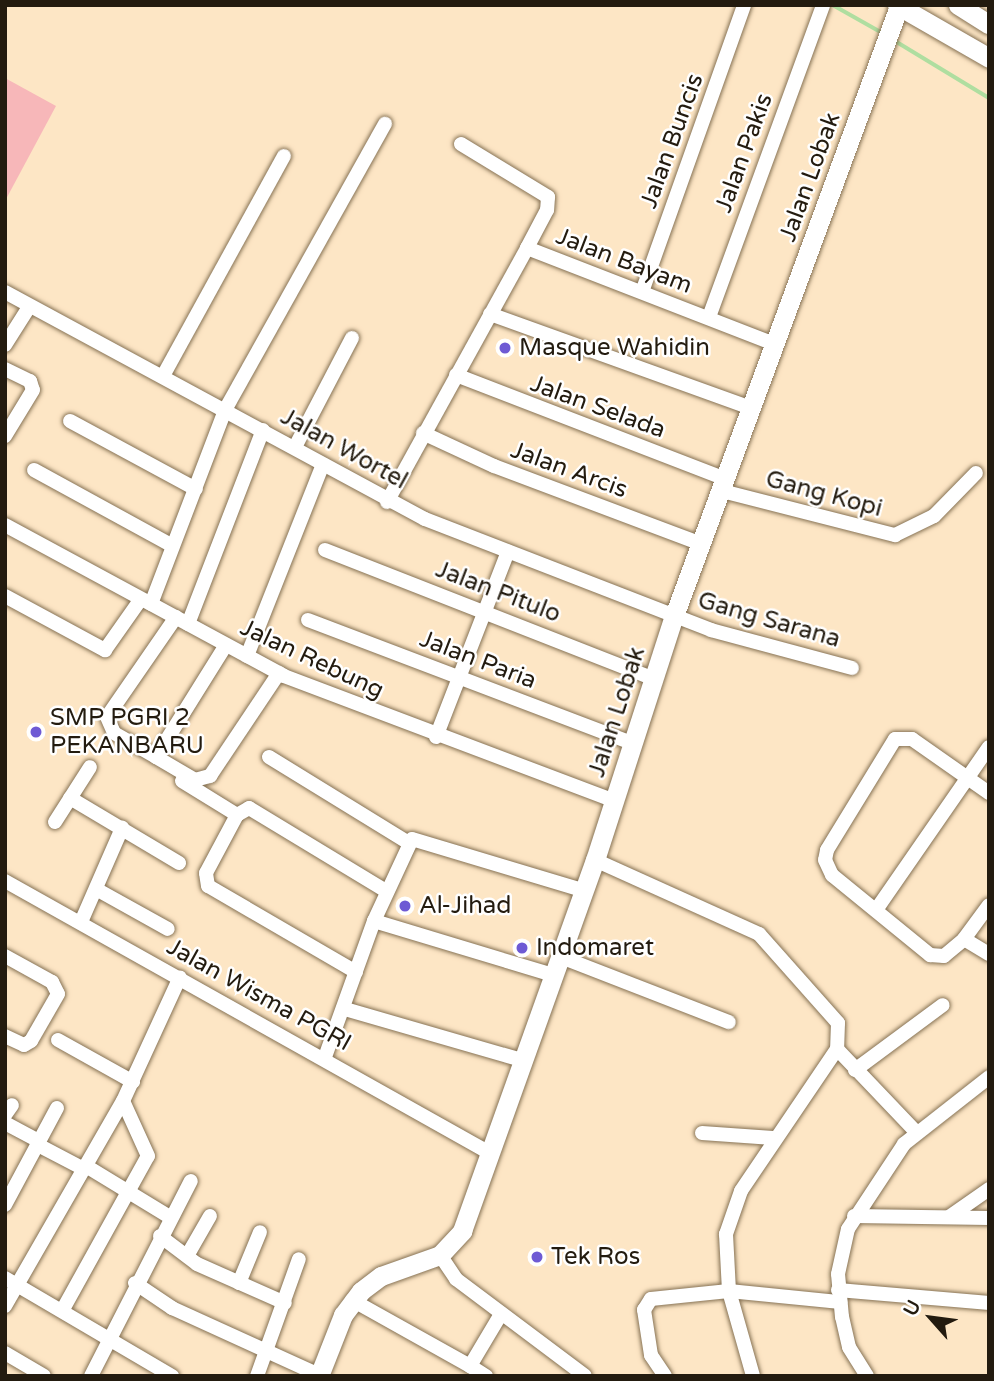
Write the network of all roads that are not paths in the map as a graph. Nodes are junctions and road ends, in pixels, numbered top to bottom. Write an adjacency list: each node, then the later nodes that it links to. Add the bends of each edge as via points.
1 (744, 5): 12 (street, Jalan Buncis)
2 (823, 5): 15 (street, Jalan Pakis)
3 (958, 5): 5 (main road)
4 (898, 6): 6 (main road); 17 (main road, Jalan Lobak)
5 (989, 24)
6 (989, 58)
7 (385, 124): 23 (street)
8 (461, 144): 10 (street, Jalan Bayam, via 548,197 547,210)
9 (284, 156): 21 (street)
10 (527, 248): 12 (street, Jalan Bayam); 14 (street)
11 (5, 292): 13 (street, Jalan Wortel)
12 (642, 292): 15 (street, Jalan Bayam)
13 (29, 307): 18 (street); 21 (street, Jalan Wortel)
14 (490, 314): 20 (street); 22 (street)
15 (709, 317): 17 (street, Jalan Bayam)
16 (352, 338): 28 (street)
17 (775, 344): 22 (main road, Jalan Lobak)
18 (5, 345)
19 (5, 369): 27 (street, via 30,381 33,390)
20 (456, 375): 26 (street); 32 (street, Jalan Selada)
21 (163, 376): 23 (street, Jalan Wortel)
22 (751, 408): 32 (main road, Jalan Lobak)
23 (225, 410): 25 (street, Jalan Wortel); 33 (street)
24 (70, 421): 33 (street)
25 (263, 430): 28 (street, Jalan Wortel); 44 (street)
26 (424, 433): 34 (street); 36 (street, Jalan Arcis, via 494,466)
27 (5, 436)
28 (295, 447): 29 (street, Jalan Wortel)
29 (323, 464): 34 (street, Jalan Wortel); 47 (street)
30 (34, 470): 37 (street)
31 (976, 473): 32 (street, Gang Kopi, via 934,516 895,535)
32 (724, 485): 36 (main road, Jalan Lobak)
33 (196, 489): 37 (street)
34 (387, 502): 39 (street, Jalan Wortel)
35 (5, 525): 41 (street, Jalan Rebung)
36 (702, 544): 43 (main road, Jalan Lobak)
37 (173, 546): 41 (street)
38 (325, 550): 42 (street, Jalan Pitulo)
39 (508, 551): 42 (street); 43 (street, Jalan Wortel)
40 (5, 596): 41 (street, via 105,650)
41 (146, 601): 44 (street, Jalan Rebung)
42 (486, 611): 50 (street); 51 (street, Jalan Pitulo)
43 (674, 616): 48 (street, Gang Sarana); 51 (main road, Jalan Lobak)
44 (182, 620): 46 (street, Jalan Rebung); 56 (street, via 107,717 114,733)
45 (308, 620): 50 (street, Jalan Paria)
46 (226, 645): 47 (street, Jalan Rebung); 56 (street)
47 (247, 656): 49 (street, Jalan Rebung)
48 (852, 668)
49 (279, 673): 53 (street, Jalan Rebung); 56 (street, via 209,776 195,780)
50 (457, 677): 53 (street); 54 (street, Jalan Paria)
51 (654, 679): 54 (main road, Jalan Lobak)
52 (113, 737): 63 (street)
53 (436, 737): 62 (street, Jalan Rebung)
54 (632, 743): 62 (main road, Jalan Lobak)
55 (989, 747): 59 (street)
56 (156, 757)
57 (269, 757): 66 (street)
58 (90, 767): 61 (street)
59 (968, 778): 60 (street); 74 (street); 74 (street, via 912,739 902,737 888,745 825,860 832,875)
60 (989, 793)
61 (70, 798): 64 (street); 65 (street)
62 (614, 802): 67 (main road, Jalan Lobak)
63 (237, 816): 71 (street, via 252,809); 82 (street, via 205,883)
64 (55, 822)
65 (122, 828): 68 (street); 70 (street)
66 (414, 840): 71 (street); 72 (street)
67 (595, 860): 72 (main road, Jalan Lobak); 89 (street, via 743,925 773,944 838,1023)
68 (179, 863)
69 (5, 881): 76 (street, Jalan Wisma PGRI)
70 (96, 889): 76 (street); 77 (street)
71 (386, 891): 75 (street)
72 (585, 891): 81 (main road, Jalan Lobak)
73 (989, 905): 78 (street)
74 (876, 910): 78 (street, via 930,955 944,956)
75 (374, 921): 81 (street); 82 (street)
76 (81, 922): 83 (street, Jalan Wisma PGRI)
77 (168, 929)
78 (964, 939): 79 (street)
79 (989, 954)
80 (5, 956): 87 (street, via 52,982 58,994 31,1041 23,1045)
81 (557, 966): 86 (street); 91 (main road, Jalan Lobak)
82 (356, 972): 85 (street)
83 (180, 977): 90 (street, Jalan Wisma PGRI); 94 (street)
84 (943, 1004): 92 (street)
85 (345, 1009): 90 (street); 91 (street)
86 (730, 1022)
87 (5, 1036)
88 (58, 1040): 94 (street)
89 (837, 1049): 92 (street); 100 (street)
90 (325, 1057): 102 (street, Jalan Wisma PGRI)
91 (522, 1060): 102 (main road, Jalan Lobak)
92 (855, 1070): 98 (street)
93 (989, 1077): 98 (street)
94 (132, 1082): 95 (street)
95 (123, 1101): 103 (street); 106 (street, via 148,1156)
96 (57, 1108): 101 (street)
97 (5, 1123): 101 (street)
98 (916, 1132): 109 (street, via 891,1158)
99 (702, 1133): 100 (street)
100 (773, 1138): 121 (street, via 731,1214 725,1255)
101 (38, 1143): 103 (street); 107 (street)
102 (488, 1152): 115 (main road, Jalan Lobak, via 462,1231)
103 (85, 1167): 106 (street); 118 (street)
104 (191, 1181): 110 (street)
105 (989, 1189): 111 (street)
106 (129, 1191): 110 (street); 127 (street)
107 (5, 1205)
108 (210, 1216): 116 (street)
109 (854, 1216): 111 (street); 122 (street, via 841,1255)
110 (170, 1217): 114 (street)
111 (949, 1217): 112 (street)
112 (989, 1218)
113 (260, 1232): 120 (street)
114 (160, 1236): 116 (street); 119 (street)
115 (440, 1255): 123 (main road, Jalan Lobak, via 382,1276); 128 (street, via 456,1279)
116 (187, 1256): 120 (street)
117 (299, 1259): 124 (street)
118 (12, 1282): 126 (street); 127 (street)
119 (135, 1283): 129 (street); 131 (street, via 172,1308)
120 (239, 1283): 124 (street)
121 (729, 1291): 122 (street); 140 (street, via 648,1301 644,1310 651,1355); 141 (street)
122 (839, 1296): 125 (street); 142 (street, via 849,1347)
123 (352, 1300): 132 (street); 133 (main road, Jalan Lobak)
124 (285, 1303): 131 (street)
125 (989, 1303)
126 (5, 1306)
127 (62, 1311): 129 (street)
128 (501, 1314): 132 (street); 139 (street)
129 (110, 1340): 135 (street); 136 (street)
130 (5, 1353): 134 (street)
131 (266, 1353): 133 (street); 137 (street)
132 (470, 1366): 138 (street)
133 (319, 1375)
134 (44, 1376)
135 (91, 1376)
136 (172, 1376)
137 (257, 1376)
138 (486, 1376)
139 (585, 1376)
140 (665, 1376)
141 (753, 1376)
142 (867, 1376)

